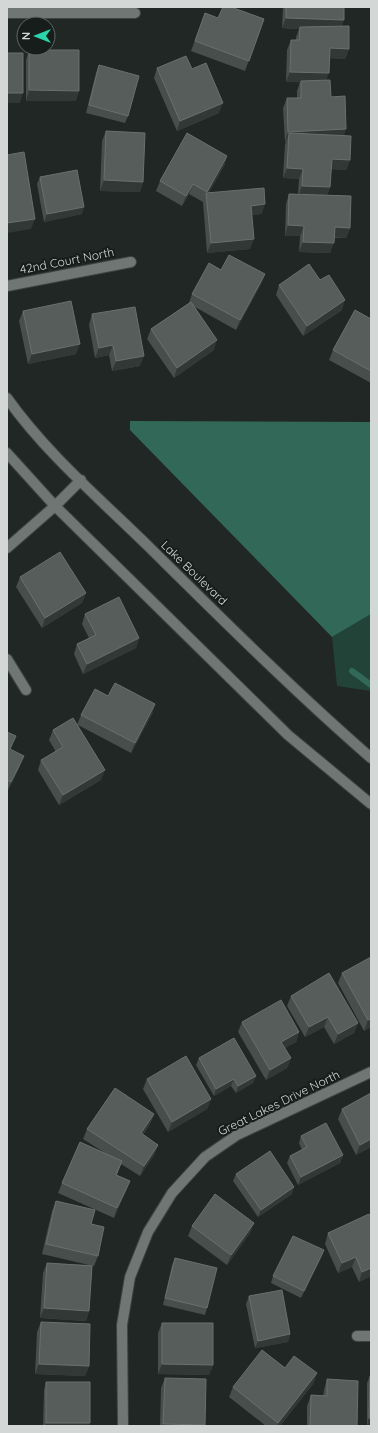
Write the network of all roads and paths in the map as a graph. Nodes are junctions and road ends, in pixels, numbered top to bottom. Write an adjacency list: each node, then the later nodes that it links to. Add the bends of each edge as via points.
1 (7, 13): 2 (street)
2 (134, 13)
3 (131, 262): 4 (street, 42nd Court North)
4 (7, 286)
5 (7, 398): 7 (street, Lake Boulevard, via 26,425)
6 (7, 453): 8 (street)
7 (80, 480): 8 (street); 12 (street, Lake Boulevard, via 310,705)
8 (55, 506): 9 (street); 13 (street, via 288,735)
9 (7, 548)
10 (7, 660): 11 (street)
11 (26, 690)
12 (371, 758)
13 (371, 804)
14 (371, 1072): 17 (street, Great Lakes Drive North, via 237,1135 205,1157 172,1193 148,1232 130,1277 122,1325)
15 (357, 1336): 16 (street)
16 (371, 1336)
17 (123, 1426)

